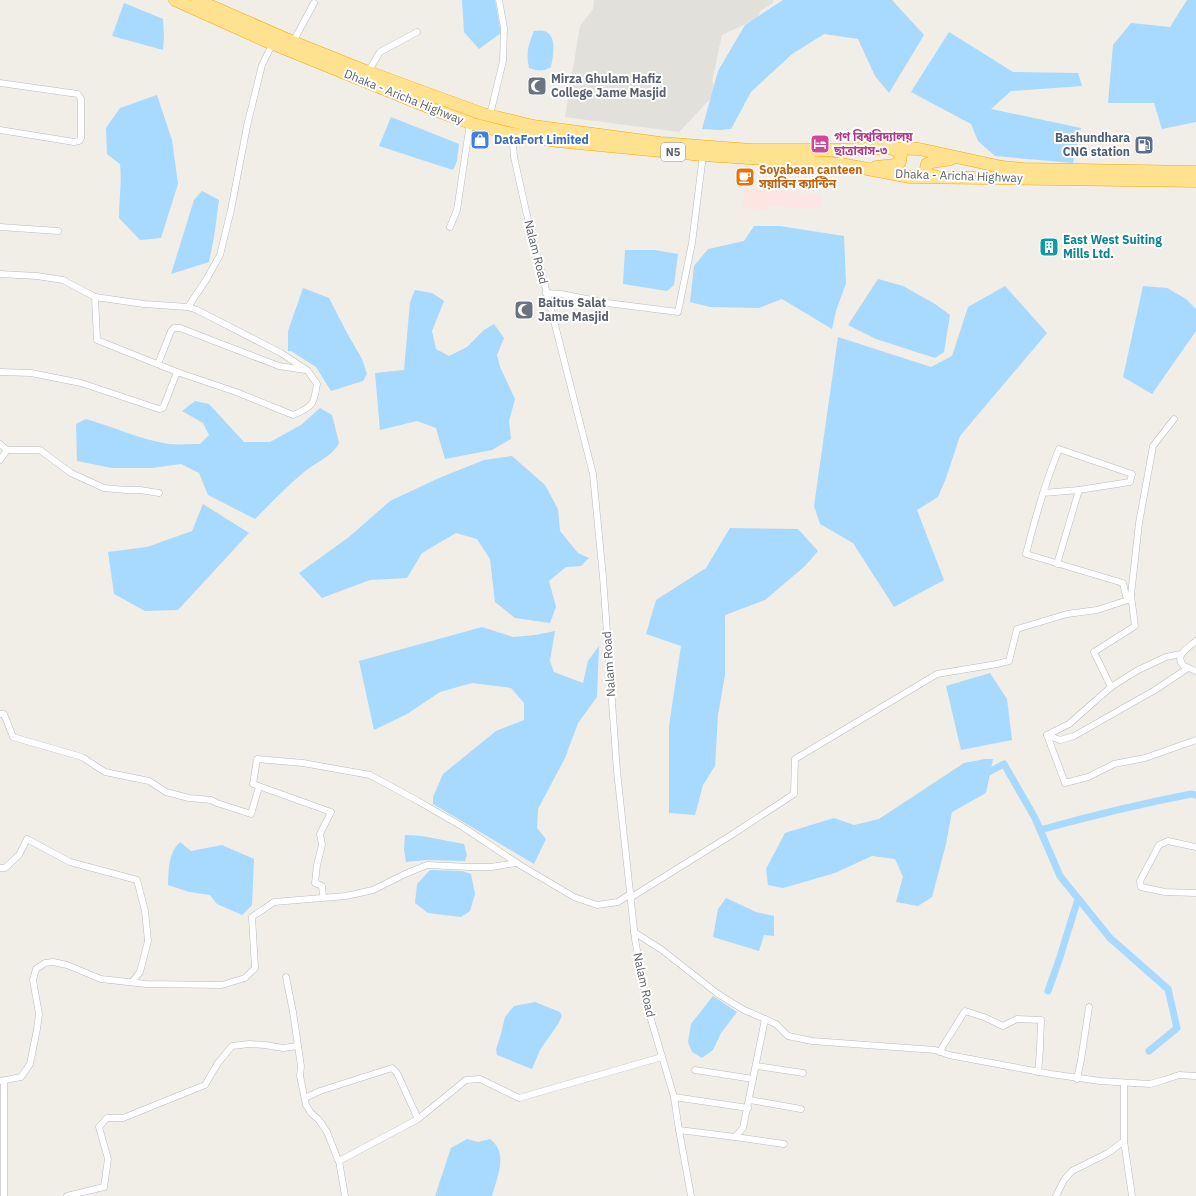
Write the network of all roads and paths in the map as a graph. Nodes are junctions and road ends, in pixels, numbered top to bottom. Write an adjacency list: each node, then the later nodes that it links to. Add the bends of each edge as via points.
1 (175, 0): 7 (highway, Dhaka - Aricha Highway / N5)
2 (197, 0): 6 (highway, N5)
3 (499, 0): 10 (street, via 504,28 503,61)
4 (314, 3): 6 (street)
5 (417, 32): 8 (street, via 380,52)
6 (293, 42): 8 (highway, N5)
7 (273, 43): 11 (highway, Dhaka - Aricha Highway / N5); 27 (street, via 262,65 220,255)
8 (368, 72): 10 (highway, N5)
9 (0, 84): 12 (street, via 78,94 82,99 79,141)
10 (490, 115): 14 (highway, N5, via 533,126 660,143 751,150)
11 (470, 123): 13 (highway, Dhaka - Aricha Highway / N5); 22 (street, via 457,210)
12 (0, 130)
13 (512, 134): 15 (highway, Dhaka - Aricha Highway / N5); 25 (street, Nalam Road, via 515,166)
14 (892, 148): 16 (highway, N5, via 919,149); 17 (highway, via 901,154 900,162 895,165)
15 (704, 155): 17 (highway, Dhaka - Aricha Highway / N5); 25 (street, via 692,242 678,312)
16 (964, 158): 18 (highway, N5, via 1023,169); 19 (highway, via 927,164 926,173)
17 (860, 167): 19 (highway, Dhaka - Aricha Highway / N5, via 896,175)
18 (1196, 172)
19 (938, 177): 20 (highway, Dhaka - Aricha Highway / N5)
20 (1196, 181)
21 (0, 227): 23 (street)
22 (450, 227)
23 (58, 230)
24 (0, 274): 26 (street, via 63,280)
25 (546, 293): 53 (street, Nalam Road, via 594,484 617,772)
26 (95, 297): 27 (street); 28 (street, via 97,340)
27 (188, 307): 29 (street, via 281,353)
28 (158, 364): 29 (street, via 171,331 180,328 279,366); 31 (street)
29 (308, 371): 31 (street, via 317,384 315,400 306,410 293,414)
30 (0, 372): 31 (street, via 31,373 81,382 159,409 165,406)
31 (177, 372)
32 (1174, 419): 40 (street, via 1153,446 1139,523)
33 (0, 444): 34 (street)
34 (7, 450): 35 (street); 37 (street, via 40,450 71,473 104,488)
35 (0, 460)
36 (1079, 490): 38 (street); 38 (street, via 1130,482 1132,474 1059,449); 39 (street)
37 (159, 492)
38 (1043, 493): 39 (street, via 1026,554)
39 (1057, 564): 40 (street, via 1123,583 1126,596)
40 (1131, 597): 44 (street, via 1135,626 1094,652); 53 (street, via 1097,610 1067,614 1017,629 1009,661 937,674 795,759 794,794)
41 (1196, 641): 42 (street)
42 (1181, 654): 43 (street, via 1182,664); 44 (street, via 1166,657 1138,670)
43 (1194, 671): 46 (street, via 1074,736 1060,740)
44 (1111, 687): 46 (street, via 1069,724)
45 (0, 714): 48 (street, via 4,714 13,737 82,757 105,772 149,781 166,792 211,800 251,814)
46 (1047, 735): 47 (street, via 1065,783 1088,777 1114,764 1145,758)
47 (1196, 740)
48 (259, 786): 50 (street, via 252,784 256,759 303,763 370,775 463,827); 54 (street, via 331,812 320,834 322,845 317,865 316,883 322,886)
49 (1196, 847): 52 (street, via 1168,841 1159,845 1140,880 1141,887 1165,892)
50 (516, 863): 53 (street, via 574,897 597,904 618,902); 54 (street, via 491,867 427,865 373,890 346,896)
51 (0, 868): 57 (street, via 5,868 18,855 27,839 70,862 137,880 145,911 148,941 140,972)
52 (1196, 893)
53 (630, 896): 55 (street, Nalam Road)
54 (323, 897): 57 (street, via 274,902 252,917 255,968 246,978 222,985)
55 (634, 932): 59 (street, via 662,950 718,994); 62 (street, Nalam Road, via 647,1006)
56 (286, 976): 60 (street)
57 (132, 982): 70 (street, via 101,979 53,962 36,969 33,980 39,1014 30,1064 21,1077)
58 (1088, 1007): 68 (street)
59 (765, 1019): 61 (street, via 776,1024 788,1036 812,1041); 63 (street)
60 (298, 1046): 73 (street, via 300,1076); 84 (street, via 232,1046 205,1085 123,1118 107,1118 99,1127 108,1159 104,1187)
61 (940, 1052): 65 (street); 65 (street, via 965,1011 1003,1026 1017,1019 1041,1020)
62 (662, 1057): 72 (street, Nalam Road); 77 (street, via 519,1098 480,1079 466,1080)
63 (756, 1066): 66 (street); 69 (street)
64 (695, 1070): 69 (street)
65 (1038, 1072): 68 (street)
66 (803, 1073)
67 (1196, 1076): 71 (street, via 1179,1075 1150,1084)
68 (1077, 1078): 71 (street)
69 (753, 1079): 74 (street)
70 (2, 1081): 83 (street)
71 (1124, 1083): 80 (street)
72 (674, 1097): 75 (street); 78 (street, Nalam Road)
73 (305, 1098): 77 (street, via 392,1068 397,1073); 82 (street, via 311,1114 327,1132)
74 (750, 1100): 75 (street); 76 (street)
75 (748, 1108): 79 (street, via 743,1128)
76 (801, 1109)
77 (418, 1119): 82 (street)
78 (679, 1130): 79 (street); 86 (street, Nalam Road)
79 (735, 1136): 81 (street)
80 (1124, 1141): 87 (street, via 1108,1153 1072,1171); 88 (street)
81 (784, 1144)
82 (339, 1161): 85 (street)
83 (4, 1196)
84 (67, 1196)
85 (345, 1196)
86 (691, 1196)
87 (1056, 1196)
88 (1132, 1196)

